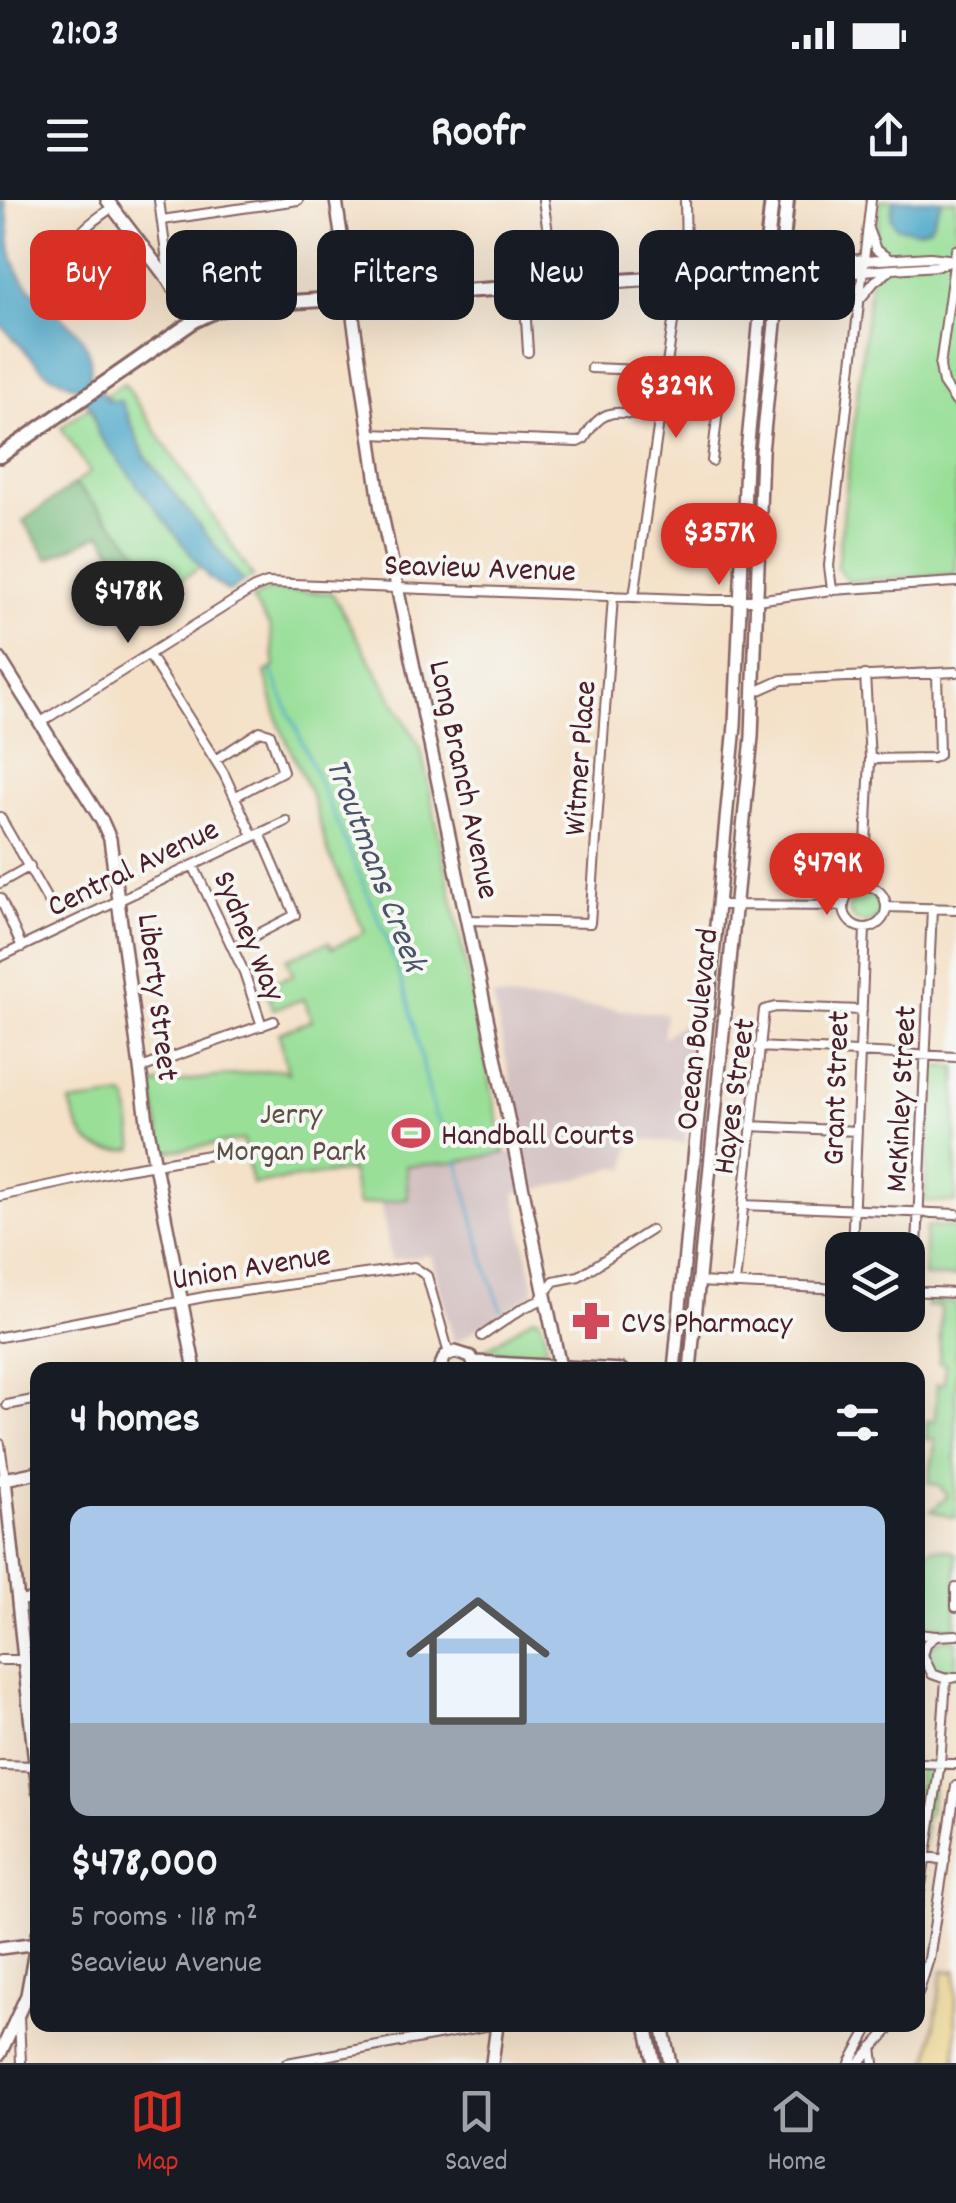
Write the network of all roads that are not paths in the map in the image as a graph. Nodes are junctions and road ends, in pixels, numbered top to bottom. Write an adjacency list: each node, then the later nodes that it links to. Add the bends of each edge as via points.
1 (159, 200): 10 (street)
2 (298, 200): 10 (street)
3 (336, 200): 14 (street, Long Branch Avenue)
4 (544, 200): 15 (street)
5 (685, 200): 16 (street)
6 (772, 200): 17 (main road)
7 (787, 200): 18 (main road)
8 (871, 200): 11 (street)
9 (109, 204): 12 (street); 13 (street)
10 (162, 220): 21 (street)
11 (867, 227): 22 (street, via 876,250); 25 (street)
12 (84, 230)
13 (128, 230)
14 (341, 230)
15 (548, 230)
16 (686, 230)
17 (769, 230)
18 (784, 230)
19 (956, 250): 23 (street)
20 (146, 253): 27 (street)
21 (166, 255)
22 (891, 259): 23 (street); 25 (street)
23 (955, 260): 26 (street); 40 (street, via 940,366)
24 (855, 266): 25 (street)
25 (862, 266): 26 (street); 29 (street)
26 (893, 270): 29 (street, via 874,281)
27 (166, 277)
28 (317, 300): 35 (main road, via 227,307)
29 (859, 302): 47 (street)
30 (354, 320): 42 (street, Long Branch Avenue)
31 (526, 320): 36 (street)
32 (673, 320): 38 (street)
33 (759, 320): 50 (street, Ocean Boulevard)
34 (776, 320): 51 (street, Ocean Boulevard)
35 (194, 321): 43 (main road)
36 (528, 352)
37 (591, 368): 38 (street)
38 (666, 371): 39 (street)
39 (664, 392): 41 (street); 44 (street, via 720,401)
40 (956, 402)
41 (660, 417): 42 (street, via 604,414 578,442); 49 (street)
42 (370, 434): 46 (street, Long Branch Avenue)
43 (0, 456)
44 (712, 461)
45 (956, 582): 47 (street, Seaview Avenue)
46 (397, 587): 48 (street, Seaview Avenue); 52 (street, Seaview Avenue, via 267,583); 78 (street, Long Branch Avenue)
47 (832, 590): 51 (street, Seaview Avenue)
48 (613, 596): 49 (street, Seaview Avenue); 78 (street, Witmer Place, via 590,923)
49 (634, 597): 50 (street, Seaview Avenue)
50 (740, 600): 51 (street, Seaview Avenue); 72 (street, Ocean Boulevard)
51 (756, 600): 57 (street, Ocean Boulevard)
52 (149, 655): 58 (street, Seaview Avenue); 60 (street)
53 (0, 659): 58 (street, Liberty Street)
54 (956, 672): 55 (street)
55 (937, 674): 56 (street); 59 (street, via 939,755)
56 (864, 676): 57 (street, via 782,680); 59 (street)
57 (754, 692): 73 (street, Ocean Boulevard)
58 (41, 722): 70 (street, Liberty Street, via 105,828)
59 (870, 758): 68 (street)
60 (215, 760): 61 (street); 61 (street, via 260,731 270,734 283,771)
61 (236, 796): 64 (street)
62 (0, 818): 66 (street)
63 (286, 821): 64 (street, Central Avenue)
64 (257, 834): 65 (street, Central Avenue); 81 (street, via 295,916)
65 (193, 865): 70 (street, Central Avenue); 81 (street, Sydney Way)
66 (30, 866): 67 (street); 71 (street)
67 (0, 884)
68 (864, 886): 74 (street); 75 (street, via 878,890)
69 (0, 898): 80 (street)
70 (120, 900): 80 (street, Central Avenue); 90 (street, Liberty Street)
71 (48, 901)
72 (719, 905): 73 (street); 117 (street, Ocean Boulevard)
73 (734, 906): 74 (street); 103 (street, Ocean Boulevard)
74 (844, 906): 79 (street, via 848,918)
75 (886, 907): 76 (street); 79 (street, via 880,922)
76 (932, 908): 77 (street); 88 (street, McKinley Street)
77 (956, 908)
78 (468, 920): 107 (street, Long Branch Avenue)
79 (865, 928): 83 (street, Grant Street)
80 (22, 947): 82 (street, Central Avenue)
81 (233, 947): 85 (street, Sydney Way)
82 (0, 957)
83 (862, 1010): 86 (street, Hayes Street, via 768,1008); 87 (street, Grant Street)
84 (274, 1021): 85 (street)
85 (262, 1026): 90 (street)
86 (758, 1047): 87 (street); 91 (street, Hayes Street)
87 (860, 1052): 88 (street); 92 (street, Grant Street)
88 (926, 1056): 89 (street); 98 (street, McKinley Street)
89 (956, 1057)
90 (141, 1068): 94 (street, Liberty Street)
91 (752, 1126): 92 (street); 96 (street, Hayes Street)
92 (857, 1131): 97 (street, Grant Street)
93 (239, 1150): 94 (street)
94 (154, 1164): 95 (street); 109 (street, Liberty Street)
95 (0, 1196)
96 (744, 1205): 97 (street); 104 (street, Hayes Street)
97 (854, 1210): 98 (street); 101 (street, Grant Street)
98 (919, 1212): 99 (street); 102 (street, McKinley Street)
99 (956, 1214)
100 (651, 1230): 107 (street)
101 (853, 1232)
102 (917, 1232)
103 (698, 1282): 104 (street); 118 (street, Ocean Boulevard)
104 (735, 1284): 105 (street)
105 (825, 1287)
106 (925, 1292): 108 (street)
107 (545, 1293): 110 (street); 116 (street, Long Branch Avenue)
108 (956, 1293)
109 (182, 1301): 111 (street, Union Avenue); 112 (street, Union Avenue, via 414,1266 427,1276); 113 (street, Liberty Street)
110 (482, 1336)
111 (0, 1337)
112 (450, 1354): 114 (street); 115 (street, via 466,1354)
113 (194, 1362)
114 (441, 1362)
115 (473, 1362)
116 (559, 1362)
117 (675, 1362)
118 (691, 1362)
119 (30, 1401): 120 (street)
120 (7, 1406)
121 (0, 1444): 123 (street)
122 (30, 1474): 123 (street)
123 (2, 1480): 126 (street)
124 (956, 1588): 127 (street)
125 (30, 1599): 126 (street)
126 (18, 1601): 133 (street)
127 (956, 1607)
128 (956, 1634): 130 (street)
129 (925, 1635): 130 (street)
130 (936, 1636): 131 (street)
131 (925, 1647)
132 (0, 1660): 133 (street)
133 (24, 1660): 136 (street)
134 (925, 1665): 135 (street)
135 (951, 1678): 138 (street)
136 (30, 1695)
137 (925, 1763): 138 (street)
138 (940, 1763): 139 (street); 143 (street)
139 (956, 1764)
140 (0, 1765): 141 (street)
141 (30, 1766)
142 (956, 1786): 145 (street)
143 (925, 1840)
144 (925, 1857): 145 (street)
145 (945, 1860): 148 (street)
146 (30, 1942): 147 (street)
147 (0, 1948)
148 (925, 1957)
149 (30, 1978): 150 (street)
150 (19, 2016): 158 (street); 159 (street)
151 (456, 2032): 160 (street)
152 (494, 2032): 161 (street)
153 (647, 2032): 162 (street)
154 (667, 2032): 163 (street)
155 (868, 2032): 164 (street)
156 (886, 2032): 157 (street)
157 (872, 2047): 165 (street); 166 (street)
158 (0, 2054)
159 (21, 2063)
160 (287, 2063)
161 (492, 2063)
162 (654, 2063)
163 (670, 2063)
164 (850, 2063)
165 (859, 2063)
166 (874, 2063)

